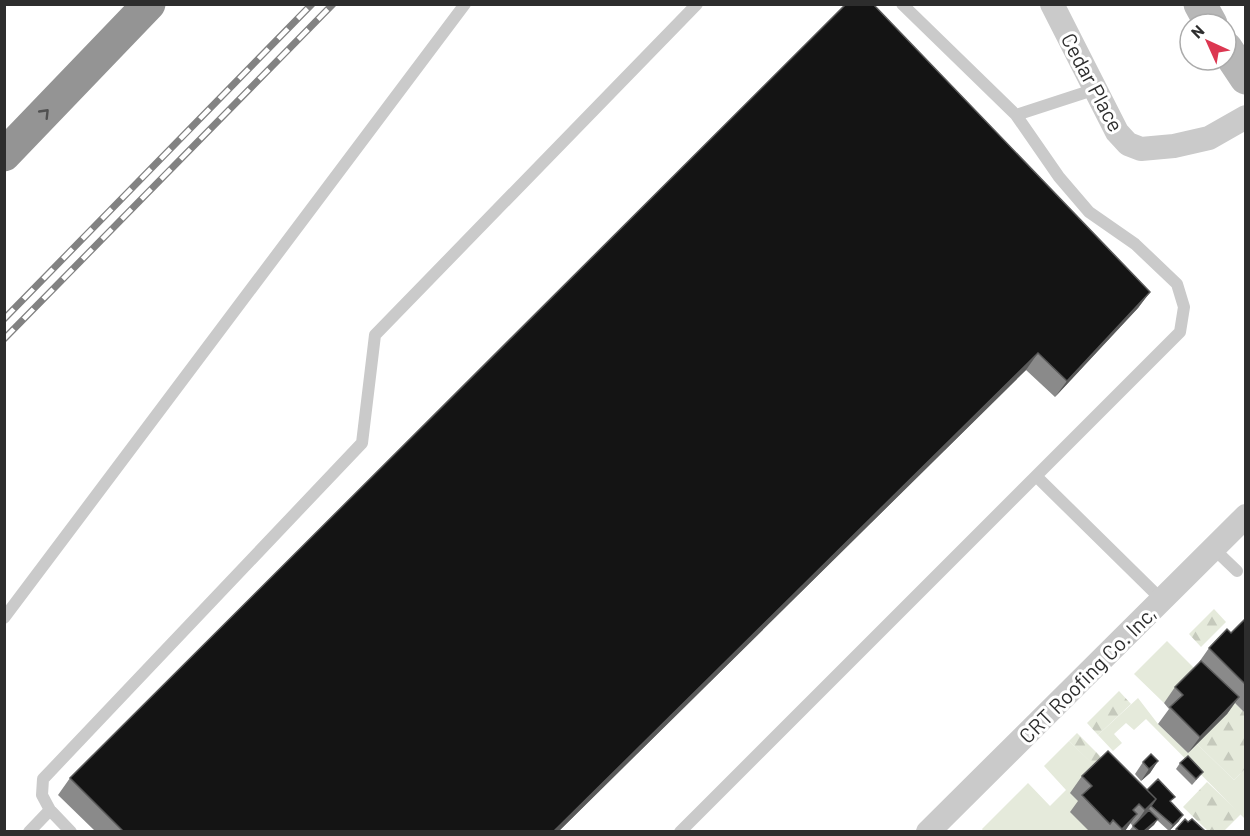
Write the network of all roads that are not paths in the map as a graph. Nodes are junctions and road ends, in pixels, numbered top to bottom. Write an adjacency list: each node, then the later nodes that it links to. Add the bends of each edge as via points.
1 (149, 4): 9 (highway, one-way to 1)
2 (465, 4): 15 (lane)
3 (697, 4): 16 (lane, via 375,335 362,443 43,779 42,795)
4 (902, 4): 7 (lane)
5 (1052, 4): 6 (street, Cedar Place)
6 (1096, 89): 7 (lane); 8 (street, Cedar Place, via 1117,132 1128,144 1141,149 1209,138)
7 (1016, 115): 10 (lane, via 1089,212 1136,244 1177,284 1184,307 1179,332)
8 (1245, 117)
9 (4, 155)
10 (1036, 476): 14 (lane); 19 (lane)
11 (1245, 516): 12 (street, CRT Roofing Co. Inc,)
12 (1213, 548): 13 (lane); 14 (street, CRT Roofing Co. Inc,)
13 (1237, 571)
14 (1161, 599): 20 (street, CRT Roofing Co. Inc,)
15 (4, 618)
16 (50, 810): 17 (lane); 18 (lane)
17 (28, 831)
18 (71, 831)
19 (681, 831)
20 (928, 831)

